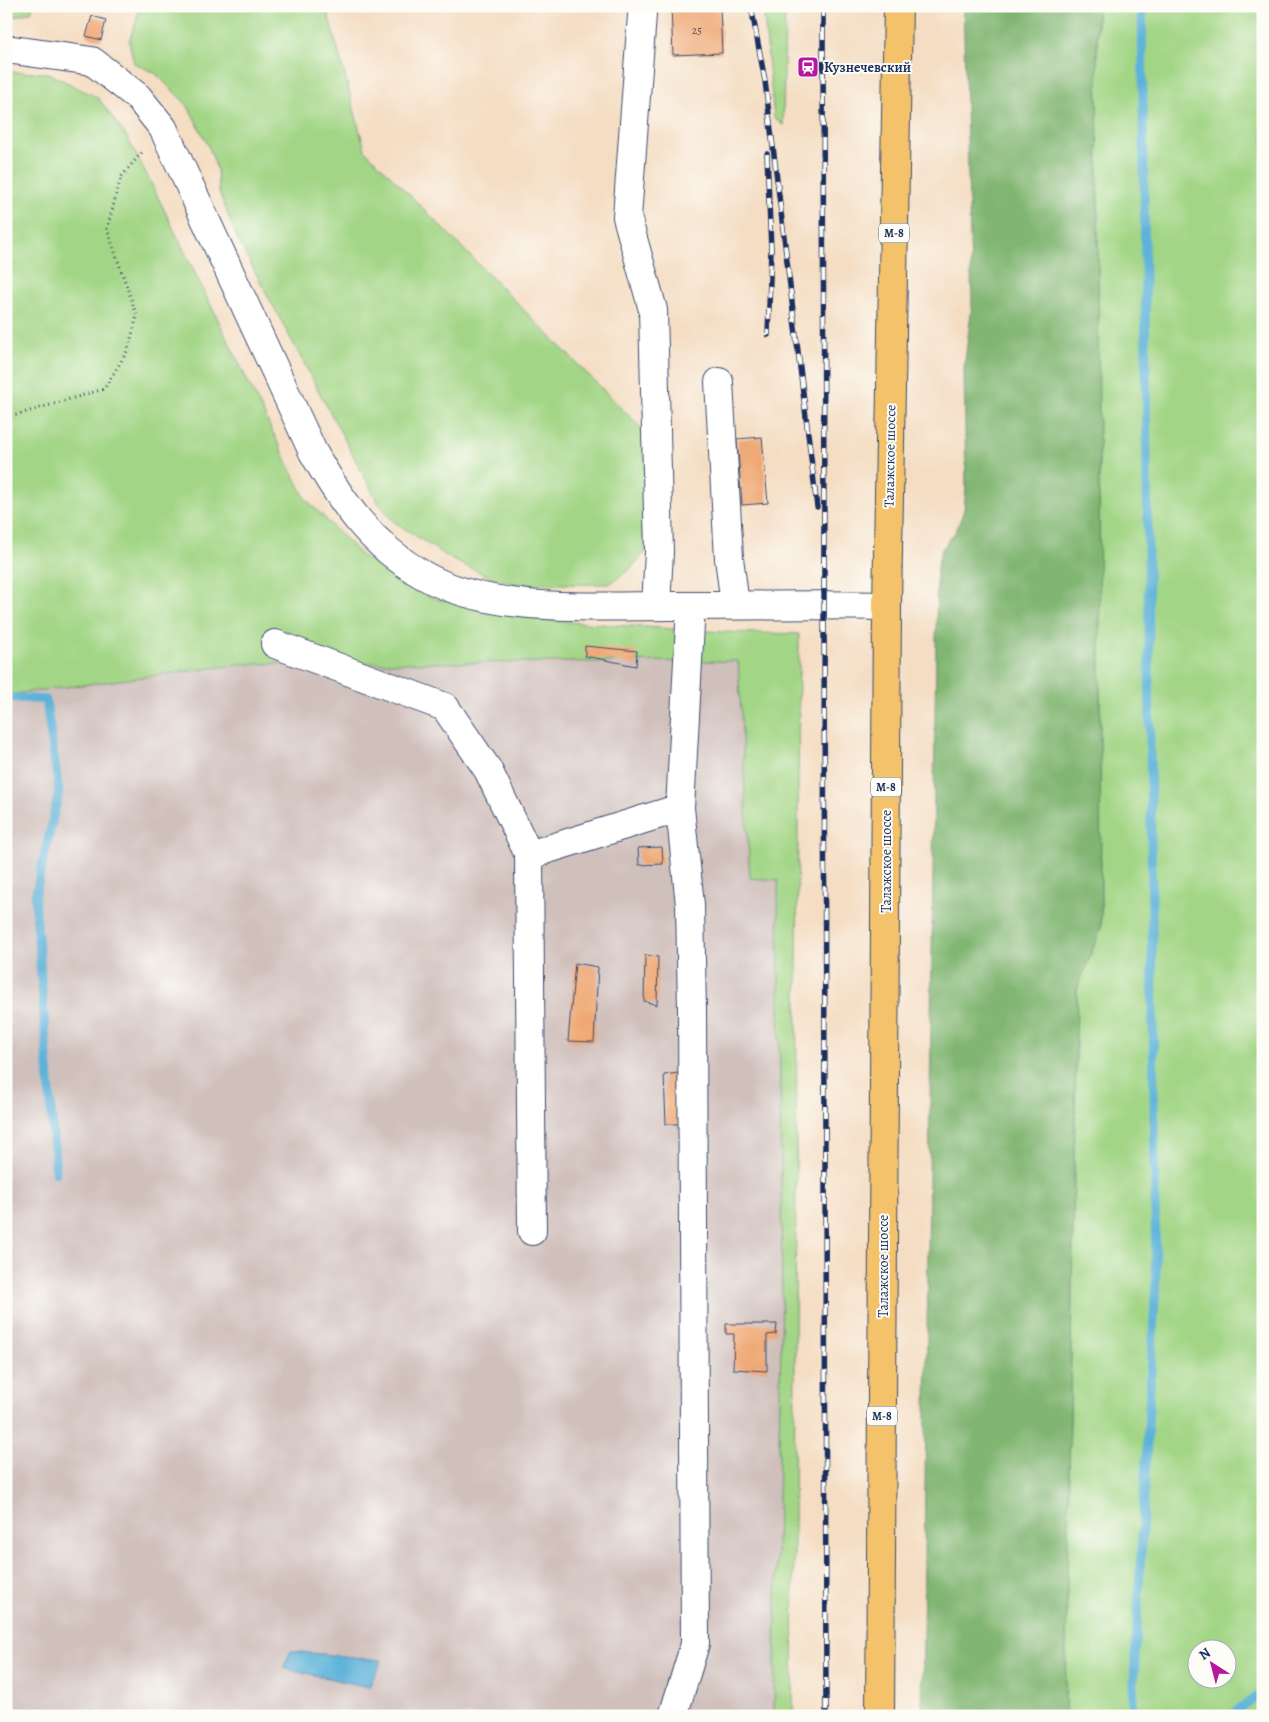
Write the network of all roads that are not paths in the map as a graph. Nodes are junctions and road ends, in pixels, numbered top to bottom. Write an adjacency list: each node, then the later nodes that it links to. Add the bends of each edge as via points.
1 (898, 6): 8 (main road, Талажское шоссе / М-8)
2 (642, 16): 6 (street, via 627,217 653,310 659,552)
3 (6, 49): 6 (street, via 92,61 138,97 163,128 313,452 354,518 375,540 423,575 476,597 571,607)
4 (719, 382): 5 (street, via 729,558)
5 (735, 605): 7 (street); 8 (street)
6 (656, 606): 7 (street)
7 (691, 606): 10 (street)
8 (887, 606): 14 (main road, Талажское шоссе / М-8)
9 (275, 644): 11 (street, via 444,707 488,770)
10 (680, 808): 11 (street); 13 (street, via 690,905 692,1011 695,1644)
11 (529, 855): 12 (street)
12 (532, 1231)
13 (673, 1716)
14 (880, 1716)

